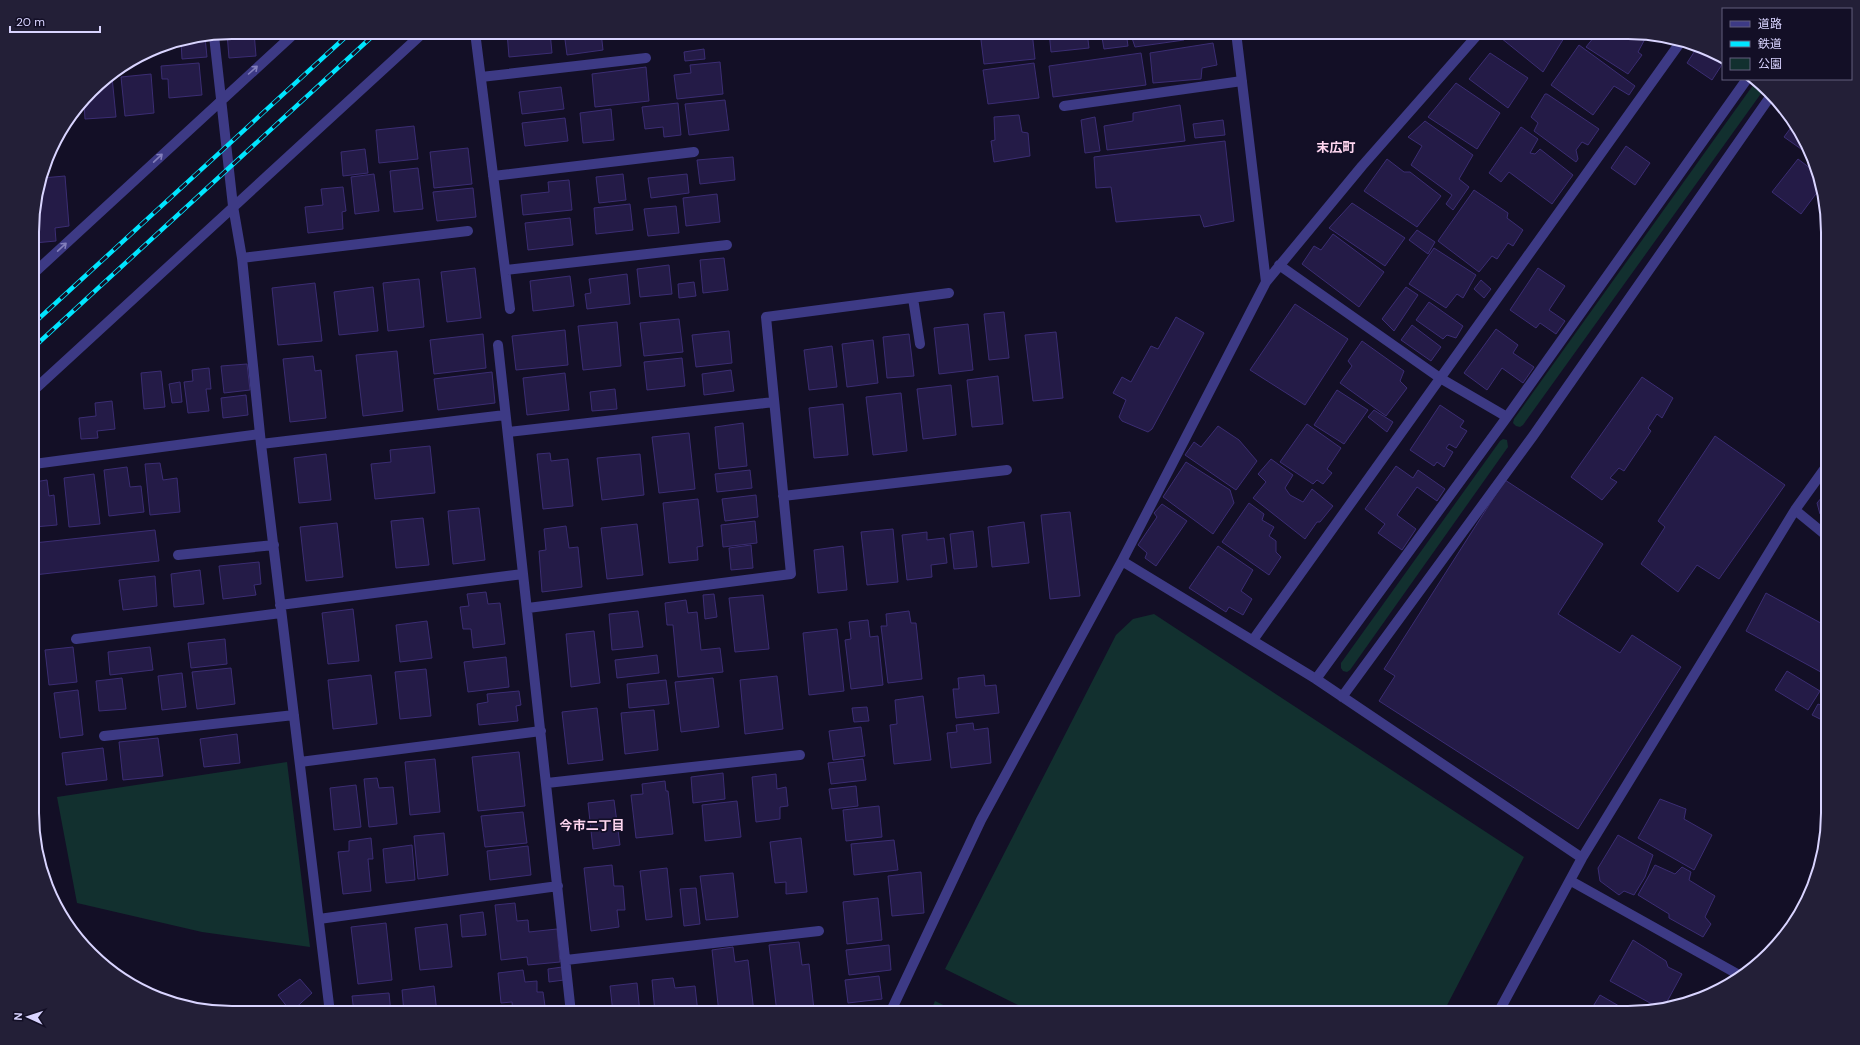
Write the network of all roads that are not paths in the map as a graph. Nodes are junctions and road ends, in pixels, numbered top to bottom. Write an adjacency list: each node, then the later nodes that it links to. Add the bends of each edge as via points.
1 (288, 39): 12 (street, one-way to 1)
2 (416, 39): 17 (street)
3 (477, 39): 9 (street)
4 (1237, 39): 11 (street)
5 (1474, 39): 21 (street)
6 (214, 40): 12 (street)
7 (1678, 46): 30 (street)
8 (646, 58): 9 (street)
9 (482, 77): 16 (street)
10 (1746, 80): 34 (street)
11 (1242, 81): 14 (street); 24 (street)
12 (220, 100): 17 (street); 22 (street, one-way to 12)
13 (1768, 100): 52 (street, via 1533,436)
14 (1064, 106)
15 (694, 152): 16 (street)
16 (493, 176): 23 (street)
17 (233, 206): 20 (street); 31 (street)
18 (468, 231): 20 (street)
19 (727, 245): 23 (street)
20 (242, 258): 36 (street)
21 (1279, 265): 24 (street); 30 (street)
22 (39, 268)
23 (505, 270): 27 (street)
24 (1266, 282): 45 (street)
25 (949, 293): 26 (street)
26 (913, 298): 28 (street); 32 (street, via 766,317)
27 (510, 309)
28 (920, 344)
29 (498, 345): 33 (street)
30 (1440, 378): 34 (street); 50 (street)
31 (39, 385)
32 (774, 402): 35 (street); 40 (street)
33 (505, 415): 35 (street); 36 (street)
34 (1507, 417): 51 (street)
35 (508, 432): 46 (street)
36 (261, 439): 37 (street); 43 (street)
37 (39, 463)
38 (1007, 470): 40 (street)
39 (1821, 473): 41 (street)
40 (783, 496): 47 (street, via 791,574)
41 (1794, 510): 42 (street); 59 (street)
42 (1821, 531)
43 (274, 545): 44 (street); 48 (street)
44 (178, 555)
45 (1122, 561): 50 (street); 68 (street, via 981,820)
46 (523, 574): 47 (street); 48 (street)
47 (528, 608): 54 (street)
48 (281, 609): 49 (street); 53 (street)
49 (76, 639)
50 (1253, 640): 51 (street)
51 (1316, 679): 52 (street)
52 (1342, 696): 59 (street)
53 (294, 715): 55 (street); 57 (street)
54 (541, 731): 57 (street); 58 (street)
55 (104, 736)
56 (800, 755): 58 (street)
57 (300, 762): 62 (street)
58 (547, 783): 61 (street)
59 (1582, 858): 60 (street)
60 (1571, 881): 65 (street); 69 (street)
61 (558, 886): 62 (street); 64 (street)
62 (319, 919): 66 (street)
63 (819, 931): 64 (street)
64 (566, 960): 67 (street)
65 (1735, 973)
66 (329, 1006)
67 (570, 1006)
68 (893, 1006)
69 (1502, 1006)

